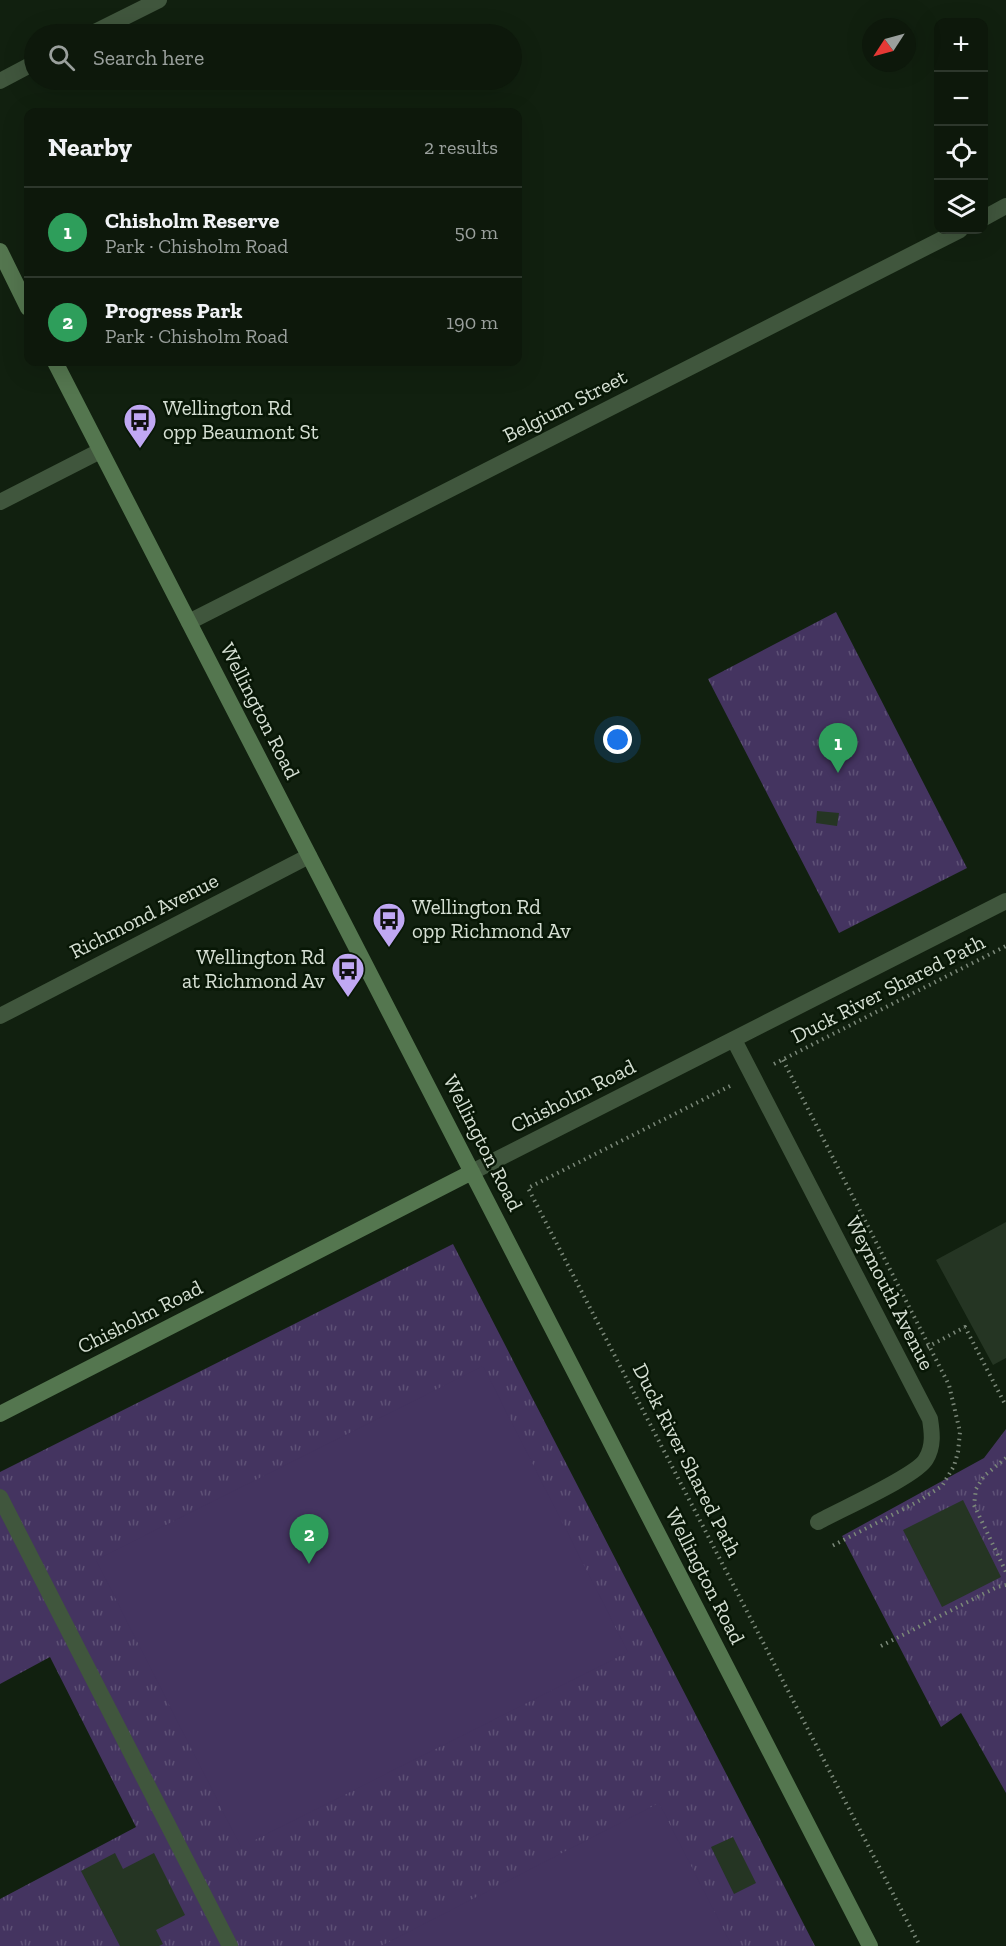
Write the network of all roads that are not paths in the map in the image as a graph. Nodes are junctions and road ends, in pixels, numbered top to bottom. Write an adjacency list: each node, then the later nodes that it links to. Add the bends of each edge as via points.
1 (159, 0): 2 (street)
2 (111, 24)
3 (24, 68): 4 (street)
4 (0, 81)
5 (1006, 206): 6 (street)
6 (988, 216)
7 (952, 234): 13 (street, Belgium Street)
8 (0, 251): 9 (main road)
9 (24, 300)
10 (58, 366): 11 (main road, Wellington Road)
11 (100, 451): 12 (street); 13 (main road, Wellington Road)
12 (0, 502)
13 (189, 622): 14 (main road, Wellington Road)
14 (309, 856): 16 (street, Richmond Avenue); 18 (main road, Wellington Road)
15 (1006, 901): 17 (street, Chisholm Road)
16 (0, 1016)
17 (734, 1040): 18 (street, Chisholm Road); 21 (street, Weymouth Avenue, via 930,1419 933,1439 926,1460 911,1474)
18 (472, 1172): 19 (main road, Chisholm Road); 23 (main road, Wellington Road)
19 (0, 1414)
20 (0, 1497): 22 (street)
21 (818, 1522)
22 (230, 1946)
23 (870, 1946)

